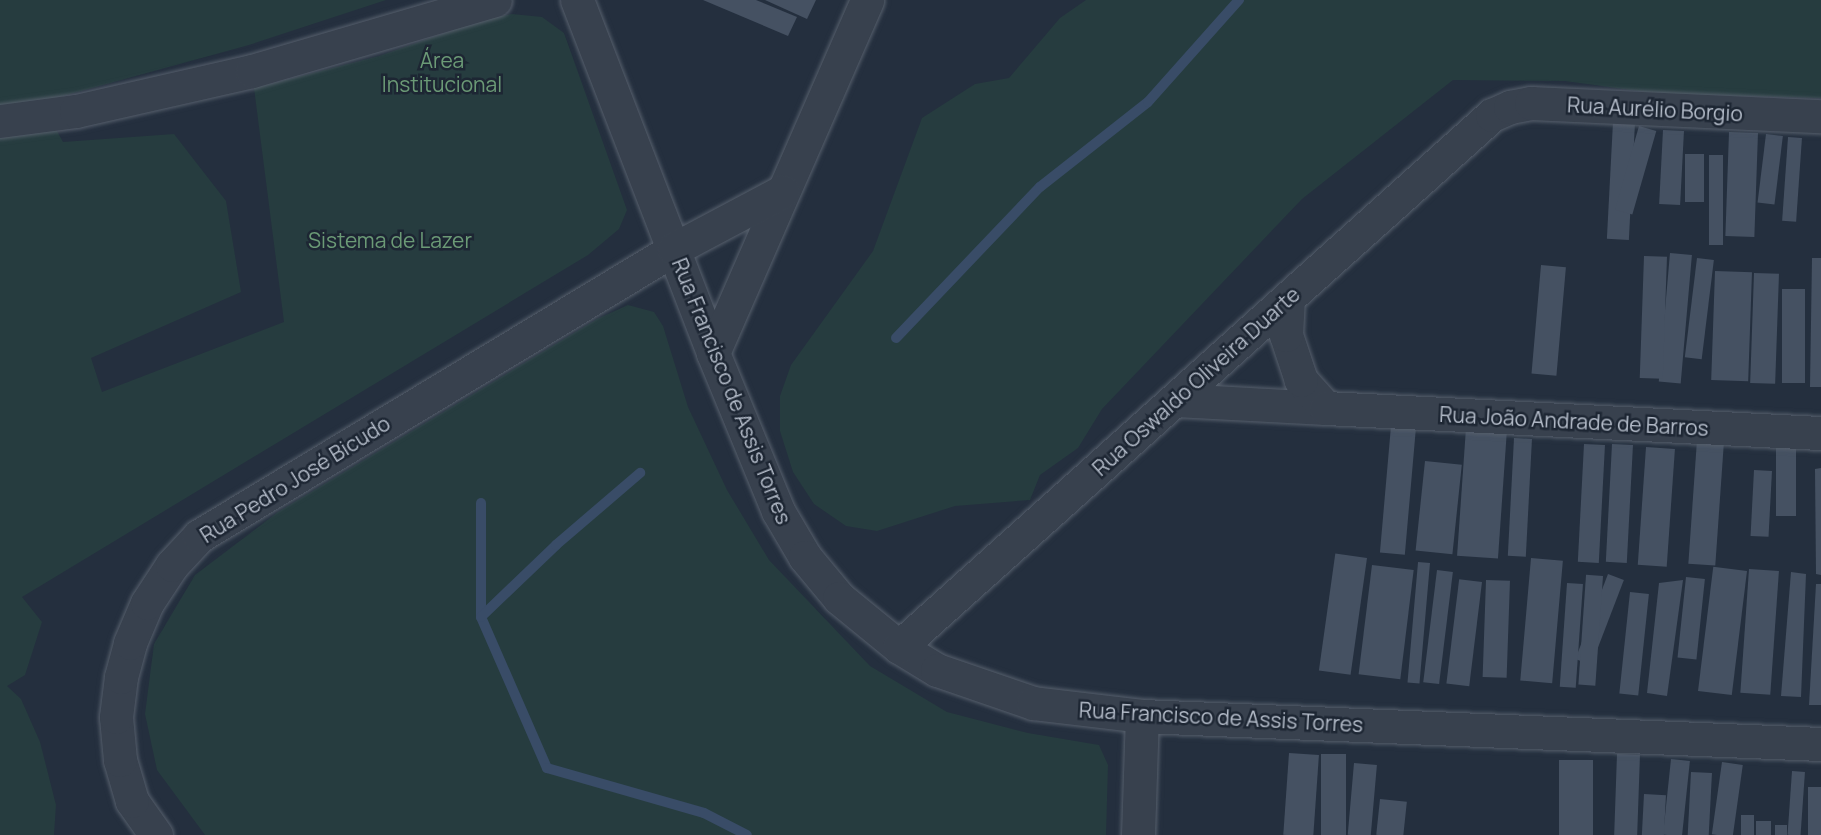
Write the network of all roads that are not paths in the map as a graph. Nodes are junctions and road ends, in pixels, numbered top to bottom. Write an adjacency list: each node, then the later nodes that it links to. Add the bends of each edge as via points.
1 (495, 0): 6 (street, via 252,71 76,111)
2 (577, 0): 8 (street, Rua Francisco de Assis Torres)
3 (867, 0): 7 (street)
4 (1492, 115): 5 (street, Rua Aurélio Borgio, via 1531,103); 9 (street, Rua Oswaldo Oliveira Duarte)
5 (1821, 116)
6 (0, 121)
7 (783, 191): 8 (street, Rua Pedro José Bicudo); 10 (street)
8 (674, 249): 10 (street, Rua Francisco de Assis Torres); 17 (street, Rua Pedro José Bicudo, via 231,515 199,536 172,565 147,603 130,643 116,717 120,760 132,801)
9 (1288, 298): 11 (street, Rua Oswaldo Oliveira Duarte); 12 (street, via 1286,335 1301,380)
10 (713, 354): 14 (street, Rua Francisco de Assis Torres, via 778,511 805,557 839,598)
11 (1176, 400): 12 (street, Rua João Andrade de Barros); 14 (street, Rua Oswaldo Oliveira Duarte)
12 (1326, 408): 13 (street, Rua João Andrade de Barros)
13 (1821, 434)
14 (899, 647): 15 (street, Rua Francisco de Assis Torres, via 937,670 1034,703)
15 (1142, 716): 16 (street, Rua Francisco de Assis Torres); 18 (street)
16 (1821, 744)
17 (156, 835)
18 (1138, 835)

